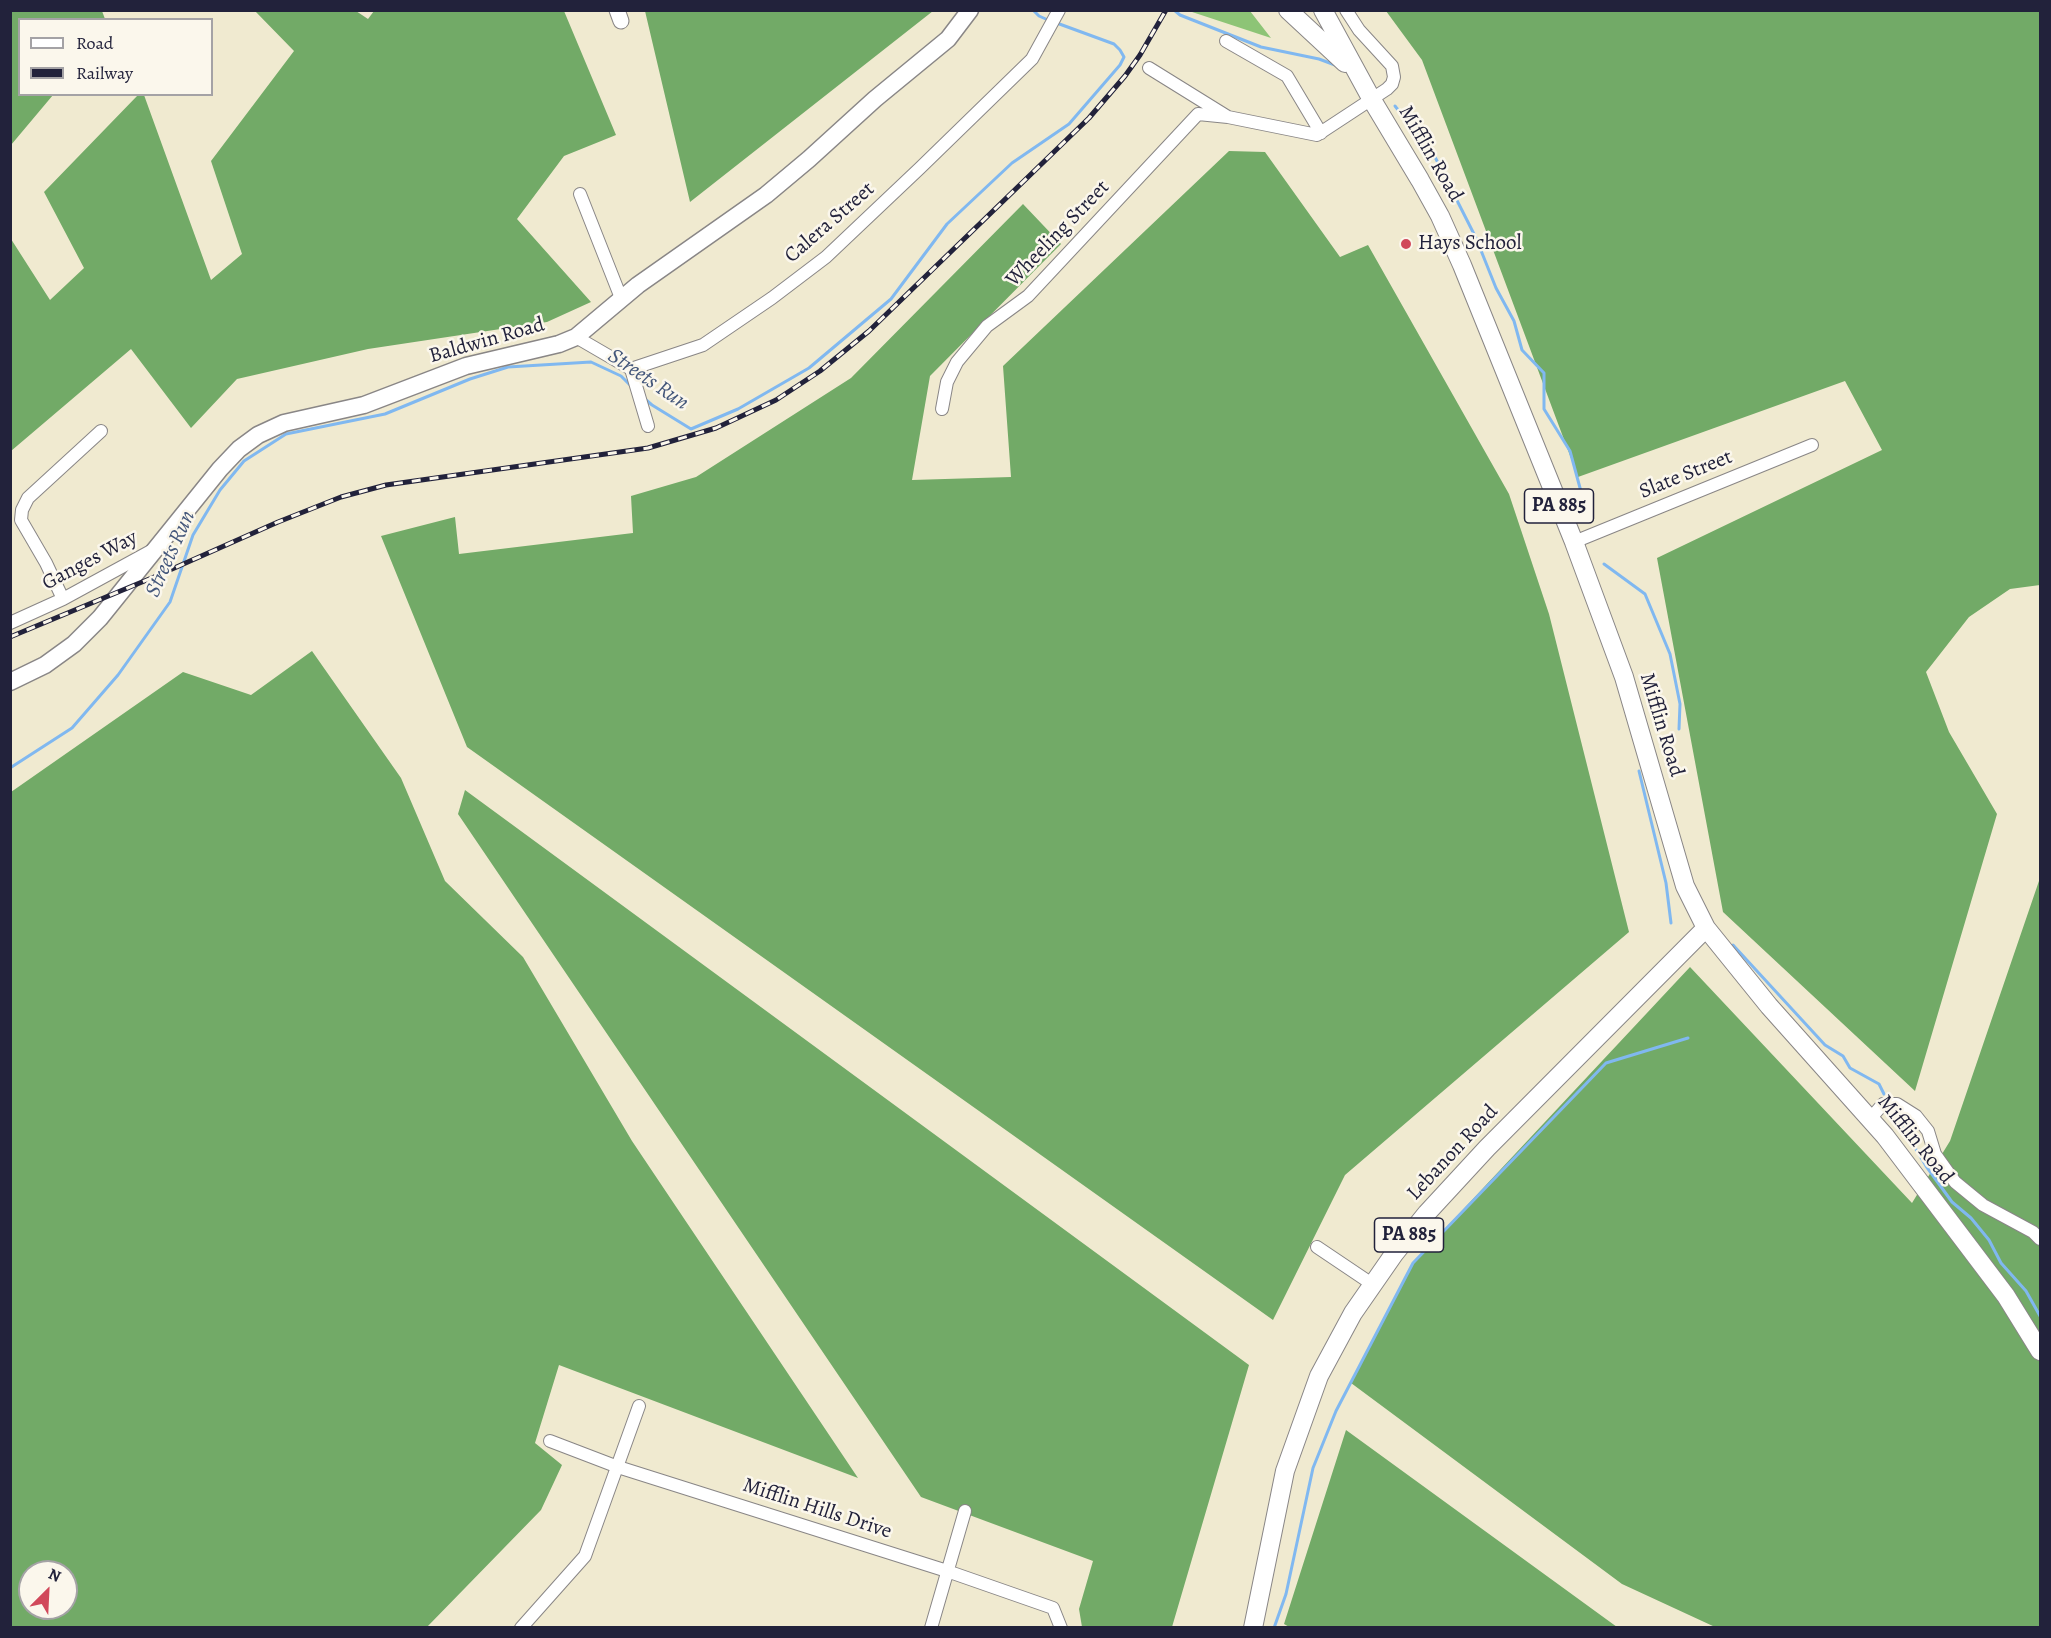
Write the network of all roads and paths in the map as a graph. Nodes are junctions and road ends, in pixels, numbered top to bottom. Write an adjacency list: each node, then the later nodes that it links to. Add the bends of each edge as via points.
1 (970, 10): 12 (main road, Baldwin Road, via 948,39 766,195)
2 (1288, 10): 8 (main road, via 1328,46)
3 (1321, 10): 8 (main road, Mifflin Road / PA 885)
4 (1346, 10): 8 (street, via 1392,66 1395,77 1392,84)
5 (1058, 12): 14 (street, Calera Street, via 1032,59 826,257 703,345)
6 (1226, 41): 10 (street, via 1287,76)
7 (1149, 68): 9 (street)
8 (1368, 92): 10 (street); 19 (main road, Mifflin Road / PA 885, via 1453,245)
9 (1228, 117): 10 (street); 15 (street, Wheeling Street, via 1198,114 1028,296 987,327 957,362 947,382)
10 (1321, 133)
11 (580, 195): 12 (street)
12 (621, 298): 13 (main road, Baldwin Road)
13 (576, 337): 14 (street); 20 (main road, Baldwin Road, via 465,366 364,405 284,423 258,435 238,449)
14 (631, 369): 16 (street)
15 (942, 409)
16 (648, 426)
17 (101, 430): 21 (street, via 28,498 22,510 21,520)
18 (1812, 445): 19 (street, Slate Street)
19 (1574, 542): 24 (main road, Mifflin Road / PA 885, via 1624,677 1685,886)
20 (155, 549): 21 (street, Ganges Way); 23 (main road, Baldwin Road, via 74,644 45,665)
21 (63, 599): 22 (street, Ganges Way)
22 (10, 623)
23 (10, 682)
24 (1706, 928): 25 (main road, Mifflin Road, via 1762,998); 28 (main road, Lebanon Road / PA 885, via 1487,1148 1427,1212)
25 (1870, 1119): 26 (street, via 1883,1104 1897,1104 1916,1116 1955,1182 1983,1205); 29 (main road, Mifflin Road, via 2007,1296)
26 (2040, 1239)
27 (1317, 1246): 28 (street)
28 (1372, 1284): 38 (main road, Lebanon Road / PA 885, via 1319,1376 1300,1426 1285,1471)
29 (2040, 1351)
30 (639, 1406): 32 (street)
31 (550, 1441): 32 (street, Mifflin Hills Drive)
32 (618, 1467): 34 (street, Mifflin Hills Drive); 35 (street, via 585,1556)
33 (965, 1511): 34 (street)
34 (947, 1571): 36 (street); 37 (street, Mifflin Hills Drive, via 1053,1608)
35 (520, 1628)
36 (931, 1628)
37 (1061, 1628)
38 (1253, 1628)

